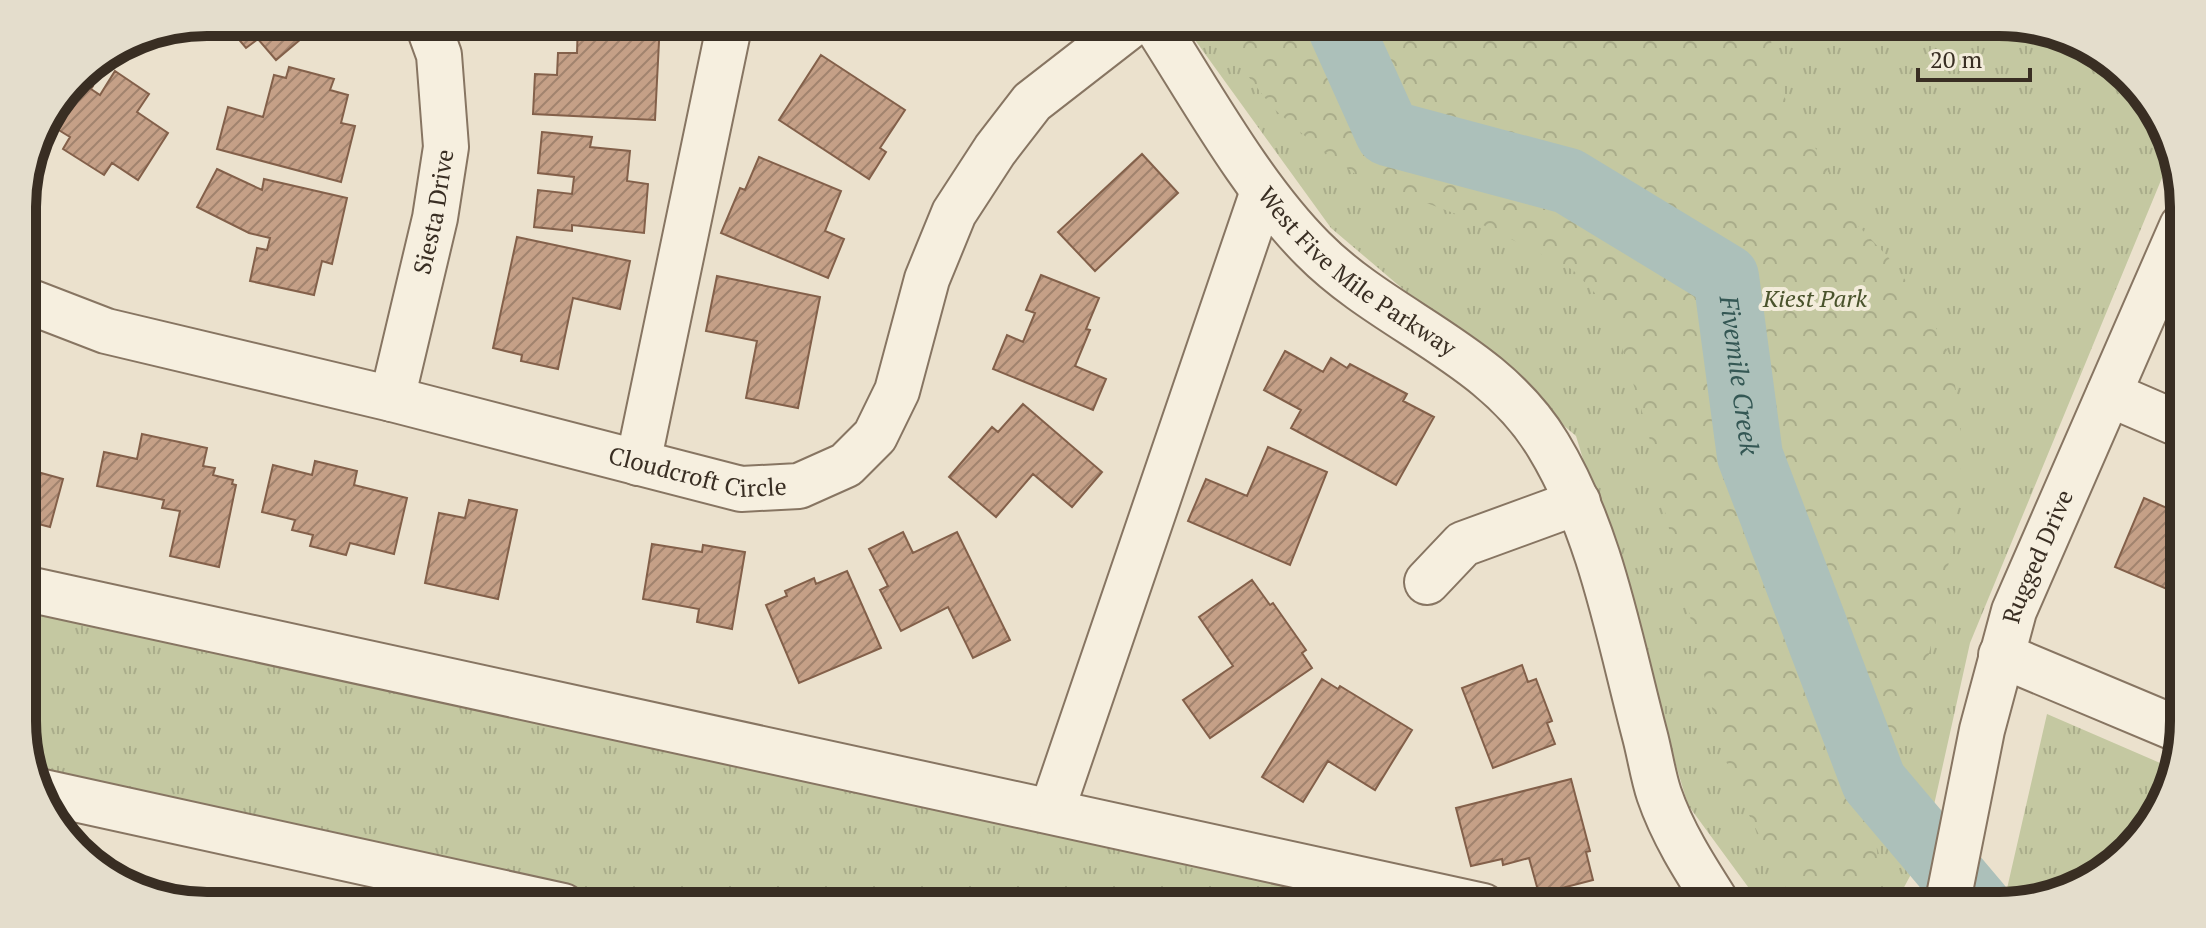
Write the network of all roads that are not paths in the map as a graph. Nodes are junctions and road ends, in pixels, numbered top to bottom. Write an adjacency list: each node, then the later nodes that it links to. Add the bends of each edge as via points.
1 (432, 36): 9 (street, Siesta Drive, via 439,55 446,147 435,218)
2 (727, 36): 11 (street)
3 (1117, 36): 11 (street, Cloudcroft Circle, via 1032,102 954,213 932,266 892,402 875,436 846,465 799,486 741,489)
4 (1163, 36): 5 (street, West Five Mile Parkway)
5 (1263, 191): 12 (street, West Five Mile Parkway, via 1313,249 1352,283 1441,341 1518,406 1547,443); 18 (street)
6 (2170, 254): 8 (street, Rugged Drive)
7 (36, 304): 9 (street, Cloudcroft Circle, via 106,331)
8 (2109, 394): 10 (street); 15 (street, Rugged Drive, via 2014,611)
9 (392, 399): 11 (street, Cloudcroft Circle)
10 (2170, 420)
11 (638, 463)
12 (1578, 502): 13 (street, via 1463,544); 21 (street, West Five Mile Parkway, via 1602,570 1659,794)
13 (1427, 582)
14 (36, 591): 18 (street)
15 (2001, 655): 16 (street); 22 (street, Rugged Drive)
16 (2170, 726)
17 (53, 795): 19 (street)
18 (1052, 810): 20 (street)
19 (418, 890)
20 (1420, 892)
21 (1710, 892)
22 (1950, 892)

